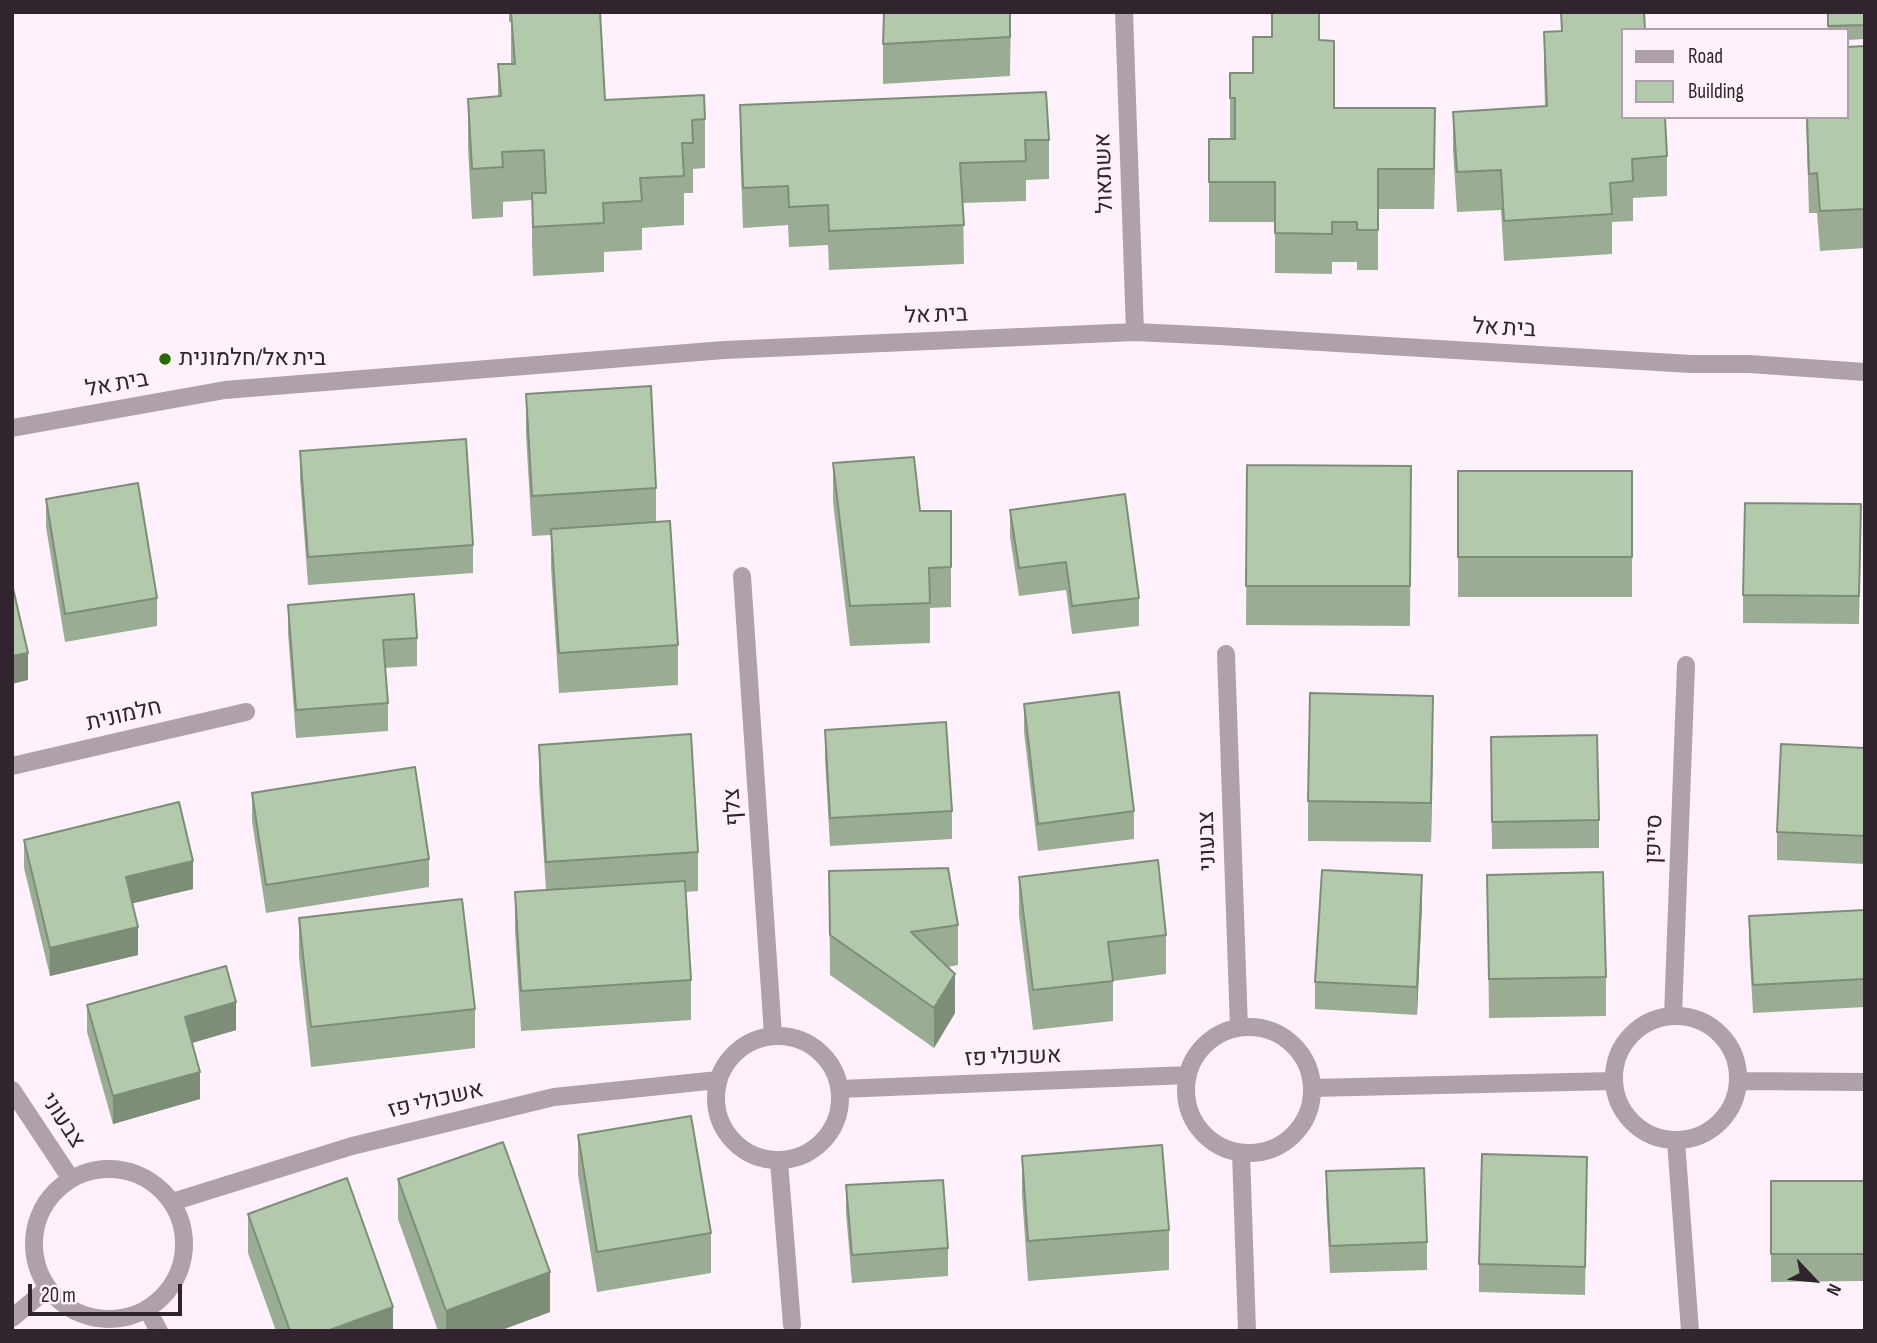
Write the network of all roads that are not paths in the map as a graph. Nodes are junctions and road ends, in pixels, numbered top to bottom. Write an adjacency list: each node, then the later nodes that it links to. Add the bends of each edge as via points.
1 (1124, 12): 2 (street, אשתאול)
2 (1135, 332): 3 (street, בית אל); 4 (street, בית אל, via 724,350 239,389)
3 (1865, 372)
4 (12, 428)
5 (742, 576): 12 (street, צלף)
6 (1226, 653): 11 (street, צבעוני)
7 (1686, 664): 10 (street, סייפן)
8 (246, 712): 9 (street, חלמונית)
9 (12, 766)
10 (1673, 1016): 15 (street, via 1637,1029 1624,1044); 16 (street, via 1694,1018 1727,1041)
11 (1239, 1028): 13 (street, via 1206,1044); 18 (street, via 1261,1028 1281,1035 1303,1058)
12 (773, 1035): 14 (street, via 739,1049); 19 (street, via 809,1043 830,1063)
13 (1188, 1075): 19 (street, אשכולי פז); 22 (street, via 1186,1097 1204,1135)
14 (718, 1080): 23 (street, via 715,1099 728,1136 760,1158); 25 (street, אשכולי פז, via 554,1097 352,1146)
15 (1613, 1081): 18 (street); 21 (street, via 1626,1117 1658,1139)
16 (1739, 1081): 17 (street); 21 (street, via 1726,1116 1713,1130)
17 (1865, 1082)
18 (1312, 1088): 22 (street, via 1311,1106 1292,1137 1259,1153)
19 (840, 1089): 23 (street, via 840,1107 826,1139 796,1158)
20 (12, 1090): 24 (street, צבעוני)
21 (1676, 1142): 32 (street)
22 (1241, 1153): 31 (street)
23 (779, 1161): 29 (street)
24 (71, 1180): 25 (street, via 92,1171 126,1171 157,1186); 26 (street, via 52,1195 39,1217 33,1241 36,1266)
25 (172, 1202): 27 (street, via 184,1249 166,1294)
26 (47, 1289): 27 (street, via 83,1316 127,1318); 28 (street)
27 (147, 1309): 30 (street)
28 (12, 1318)
29 (792, 1325)
30 (159, 1331)
31 (1247, 1331)
32 (1690, 1331)

